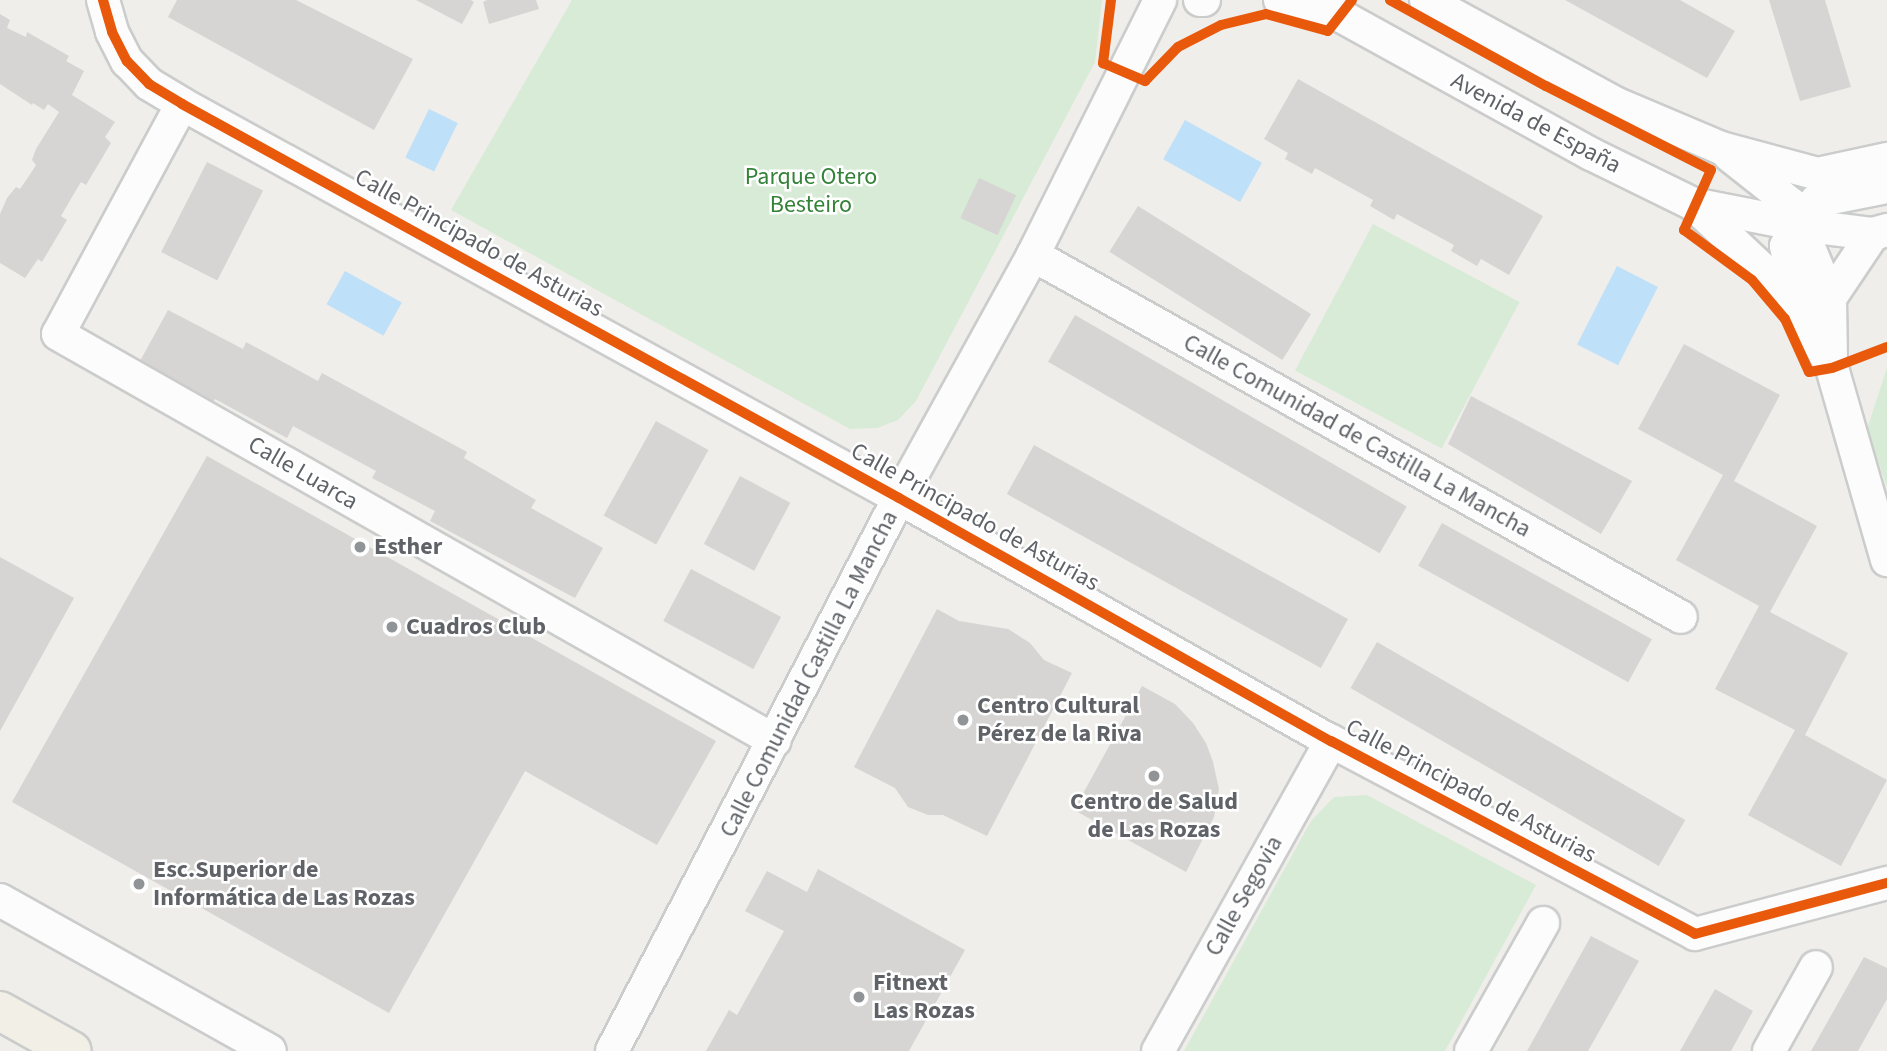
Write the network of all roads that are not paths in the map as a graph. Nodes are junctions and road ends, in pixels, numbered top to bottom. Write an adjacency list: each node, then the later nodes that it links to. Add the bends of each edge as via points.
1 (103, 0): 5 (street, Calle Principado de Asturias, via 127,61 149,84)
2 (1160, 0): 12 (street, Calle Comunidad Castilla La Mancha)
3 (1279, 0): 9 (street, Avenida de España, via 1341,16 1591,154)
4 (1426, 0): 6 (street, via 1617,104)
5 (182, 104): 16 (street, Calle Principado de Asturias); 19 (street, Calle Luarca, via 58,334)
6 (1720, 148): 7 (street, via 1818,173); 10 (street, via 1791,204)
7 (1887, 159)
8 (1887, 187): 10 (street, via 1816,201)
9 (1693, 204): 10 (street, Avenida de España); 14 (street)
10 (1800, 225): 11 (street, Avenida de España); 13 (street); 14 (street, via 1786,246)
11 (1880, 232): 13 (street)
12 (1033, 255): 16 (street, Calle Comunidad Castilla La Mancha); 18 (street, Calle Comunidad de Castilla La Mancha)
13 (1830, 298): 15 (street)
14 (1798, 303): 15 (street)
15 (1832, 368): 17 (street)
16 (899, 498): 19 (street, Calle Comunidad Castilla La Mancha); 20 (street, Calle Principado de Asturias)
17 (1887, 560)
18 (1681, 617)
19 (775, 741): 28 (street, Calle Comunidad Castilla La Mancha)
20 (1331, 741): 21 (street, Calle Principado de Asturias, via 1695,934); 29 (street, Calle Segovia)
21 (1887, 883)
22 (0, 900): 27 (street)
23 (1543, 923): 30 (street)
24 (1816, 967): 31 (street)
25 (0, 1011): 26 (highway)
26 (72, 1051)
27 (270, 1051)
28 (612, 1051)
29 (1158, 1051)
30 (1471, 1051)
31 (1769, 1051)

